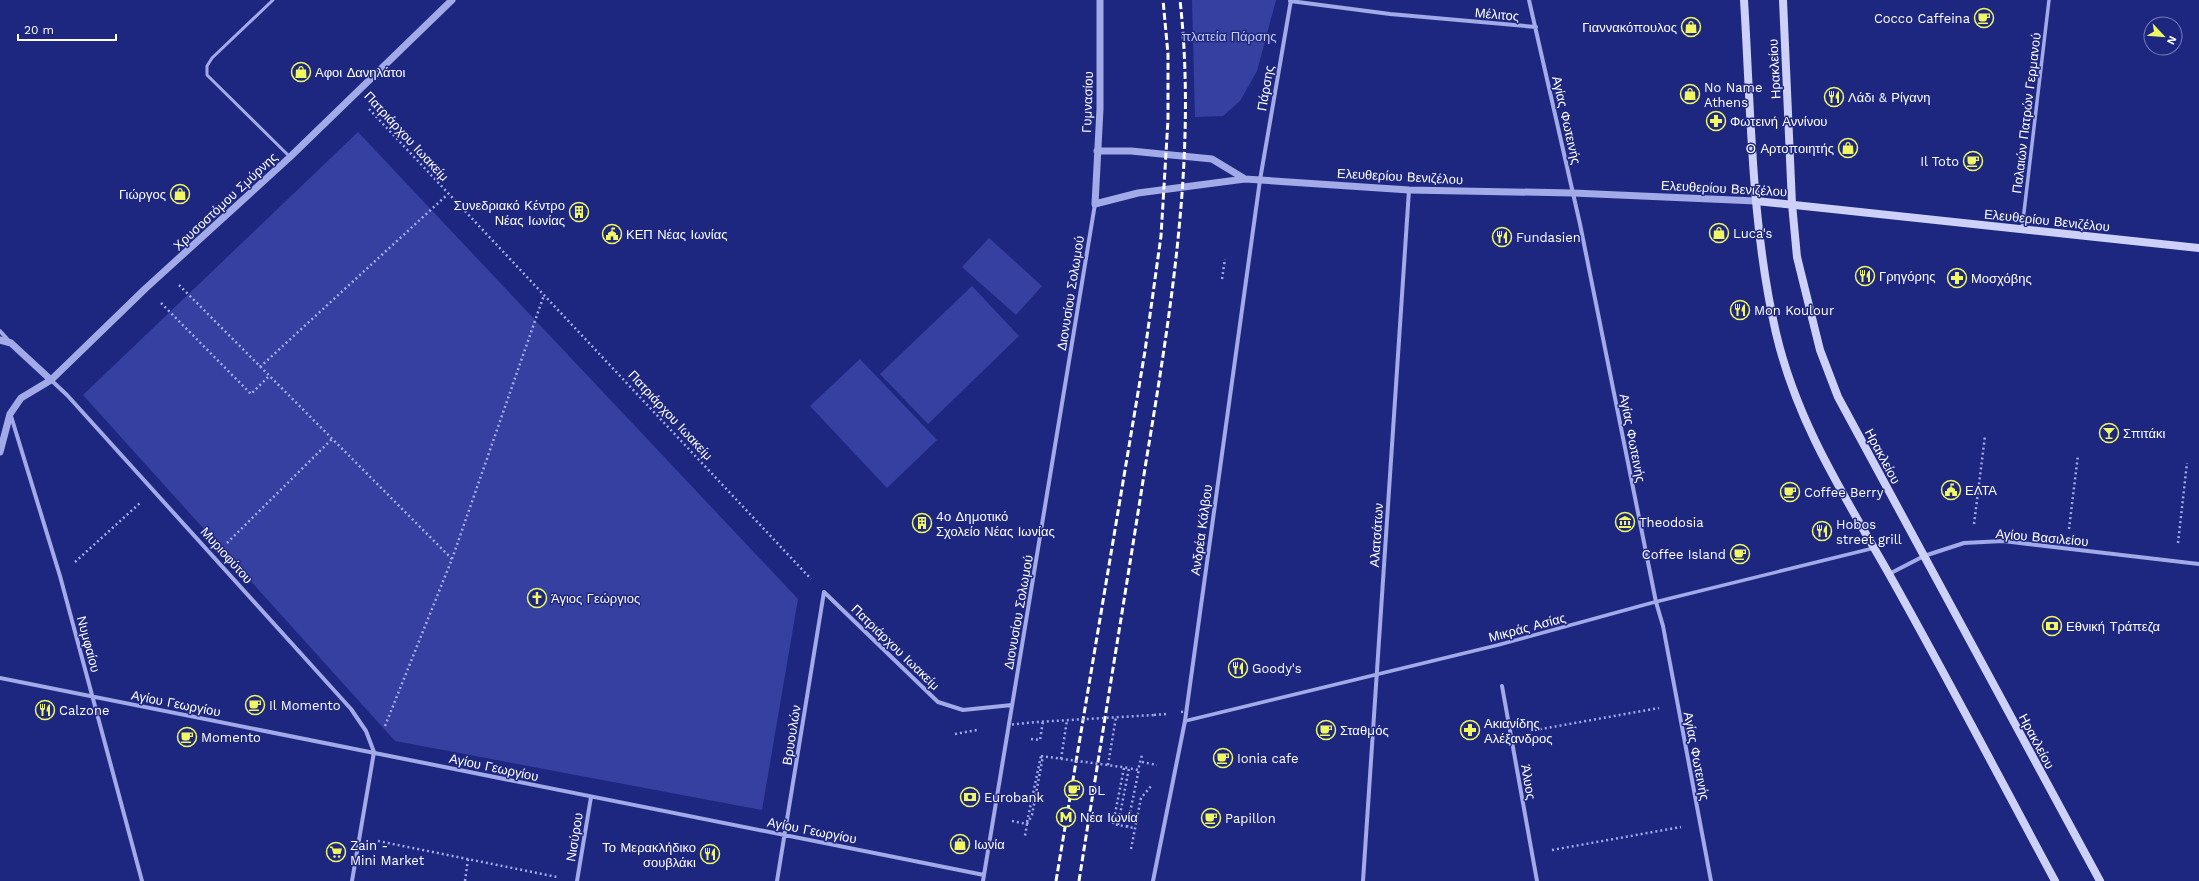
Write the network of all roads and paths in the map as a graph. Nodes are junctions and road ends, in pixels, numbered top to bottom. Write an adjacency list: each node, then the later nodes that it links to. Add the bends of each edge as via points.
1 (273, 0): 12 (lane, via 212,58 207,66 207,75)
2 (452, 0): 10 (street, Χρυσοστόμου Σμύρνης)
3 (1100, 0): 11 (street, Γυμνασίου, via 1100,109)
4 (1530, 0): 9 (street, Αγίας Φωτεινής)
5 (1744, 0): 18 (main road, Ηρακλείου)
6 (1783, 0): 20 (main road, Ηρακλείου)
7 (2049, 0): 21 (street, Παλαιών Πατρών Γερμανού)
8 (1290, 1): 9 (street, Μέλιτος, via 1390,14); 14 (street, Πάρσης)
9 (1536, 27): 16 (street, Αγίας Φωτεινής)
10 (355, 94): 12 (street, Χρυσοστόμου Σμύρνης); 17 (path, Πατριάρχου Ιωακείμ)
11 (1097, 151): 13 (street, Ελευθερίου Βενιζέλου, via 1132,151 1212,159); 19 (street, Γυμνασίου)
12 (290, 157): 24 (street, Χρυσοστόμου Σμύρνης)
13 (1246, 179): 14 (street, Ελευθερίου Βενιζέλου); 19 (street, Ελευθερίου Βενιζέλου, via 1138,193)
14 (1260, 180): 15 (street, Ελευθερίου Βενιζέλου); 65 (street, Ανδρέα Κάλβου)
15 (1409, 190): 16 (street, Ελευθερίου Βενιζέλου); 53 (street, Αλατσάτων)
16 (1573, 193): 18 (street, Ελευθερίου Βενιζέλου); 52 (street, Αγίας Φωτεινής)
17 (448, 194): 27 (path, Πατριάρχου Ιωακείμ); 31 (path)
18 (1756, 201): 20 (main road, Ελευθερίου Βενιζέλου); 44 (main road, Ηρακλείου, via 1776,334 1798,406 1831,474)
19 (1095, 204): 57 (street, Διονυσίου Σολωμού)
20 (1792, 204): 21 (main road, Ελευθερίου Βενιζέλου); 46 (main road, Ηρακλείου, via 1797,257 1820,350 1838,397)
21 (2022, 229): 22 (main road, Ελευθερίου Βενιζέλου)
22 (2199, 248)
23 (1226, 259): 25 (path)
24 (167, 271): 26 (street, Χρυσοστόμου Σμύρνης); 31 (path)
25 (1222, 279)
26 (146, 288): 32 (path, via 251,394); 33 (street, Χρυσοστόμου Σμύρνης)
27 (544, 295): 47 (path); 51 (path, Πατριάρχου Ιωακείμ)
28 (0, 332): 30 (street)
29 (0, 340): 30 (street)
30 (11, 343): 33 (street)
31 (260, 367): 32 (path)
32 (269, 376): 36 (path)
33 (51, 380): 34 (street, Χρυσοστόμου Σμύρνης, via 21,398); 40 (street, Μυριοφύτου)
34 (10, 414): 37 (street); 50 (street, Νυμφαίου)
35 (1985, 436): 41 (path)
36 (332, 439): 45 (path); 47 (path)
37 (0, 452)
38 (2078, 455): 42 (path)
39 (2187, 463): 43 (path)
40 (154, 490): 45 (street, Μυριοφύτου); 50 (path)
41 (1973, 528)
42 (2069, 531)
43 (2178, 544)
44 (1874, 548): 49 (main road, Ηρακλείου); 52 (street, Μικράς Ασίας)
45 (214, 556): 71 (street, Μυριοφύτου, via 351,709 366,731)
46 (1924, 556): 48 (street, Αγίου Βασιλείου, via 1964,543 2003,541); 49 (street, Αγίου Βασιλείου); 104 (main road, Ηρακλείου)
47 (452, 559): 71 (path)
48 (2199, 564)
49 (1889, 575): 103 (main road, Ηρακλείου)
50 (60, 576): 56 (street, Νυμφαίου)
51 (824, 592): 57 (street, Πατριάρχου Ιωακείμ, via 938,702 963,710); 86 (street, Βρυουλών)
52 (1656, 602): 53 (street, Μικράς Ασίας); 102 (street, Αγίας Φωτεινής)
53 (1376, 675): 65 (street, Μικράς Ασίας); 100 (street, Αλατσάτων)
54 (0, 678): 56 (street, Αγίου Γεωργίου)
55 (1502, 686): 69 (street, Άλυος)
56 (93, 697): 71 (street, Αγίου Γεωργίου); 93 (street, Νυμφαίου)
57 (1012, 705): 92 (street, Διονυσίου Σολωμού)
58 (1664, 708): 69 (path)
59 (1190, 711): 60 (path, bridge)
60 (1181, 712)
61 (1154, 715): 62 (path, bridge)
62 (1116, 717): 63 (path, bridge); 74 (path)
63 (1067, 720): 64 (path, bridge); 73 (path)
64 (1043, 721): 66 (path, bridge); 70 (path, bridge, via 1040,740)
65 (1185, 721): 99 (street, Ανδρέα Κάλβου)
66 (1007, 725)
67 (971, 731): 68 (path)
68 (955, 734)
69 (1510, 735): 90 (street, Άλυος)
70 (1031, 739)
71 (374, 752): 79 (street, Αγίου Γεωργίου); 88 (street)
72 (1142, 755): 75 (path, via 1142,763); 77 (path, via 1138,770); 84 (path)
73 (1060, 759): 74 (path, bridge); 81 (path, bridge, via 1042,756 1032,815)
74 (1108, 765): 76 (path, bridge)
75 (1159, 765)
76 (1124, 768): 77 (path, bridge); 82 (path, via 1113,824)
77 (1129, 768): 82 (path)
78 (1157, 783): 85 (path, via 1149,787 1142,796)
79 (591, 797): 86 (street, Αγίου Γεωργίου); 96 (street, Νισύρου)
80 (1017, 822): 81 (path)
81 (1027, 824): 87 (path)
82 (1118, 825): 84 (path)
83 (1687, 826): 90 (path)
84 (1127, 827): 85 (path)
85 (1135, 828): 89 (path)
86 (784, 835): 92 (street, Αγίου Γεωργίου); 97 (street, Βρυουλών)
87 (1024, 836)
88 (360, 837): 91 (path); 94 (street)
89 (1131, 849)
90 (1532, 854): 101 (street, Άλυος)
91 (468, 859): 95 (path); 96 (path)
92 (984, 875): 98 (street, Διονυσίου Σολωμού)
93 (142, 881)
94 (352, 881)
95 (465, 881)
96 (577, 881)
97 (776, 881)
98 (983, 881)
99 (1153, 881)
100 (1363, 881)
101 (1537, 881)
102 (1711, 881)
103 (2055, 881)
104 (2100, 881)

